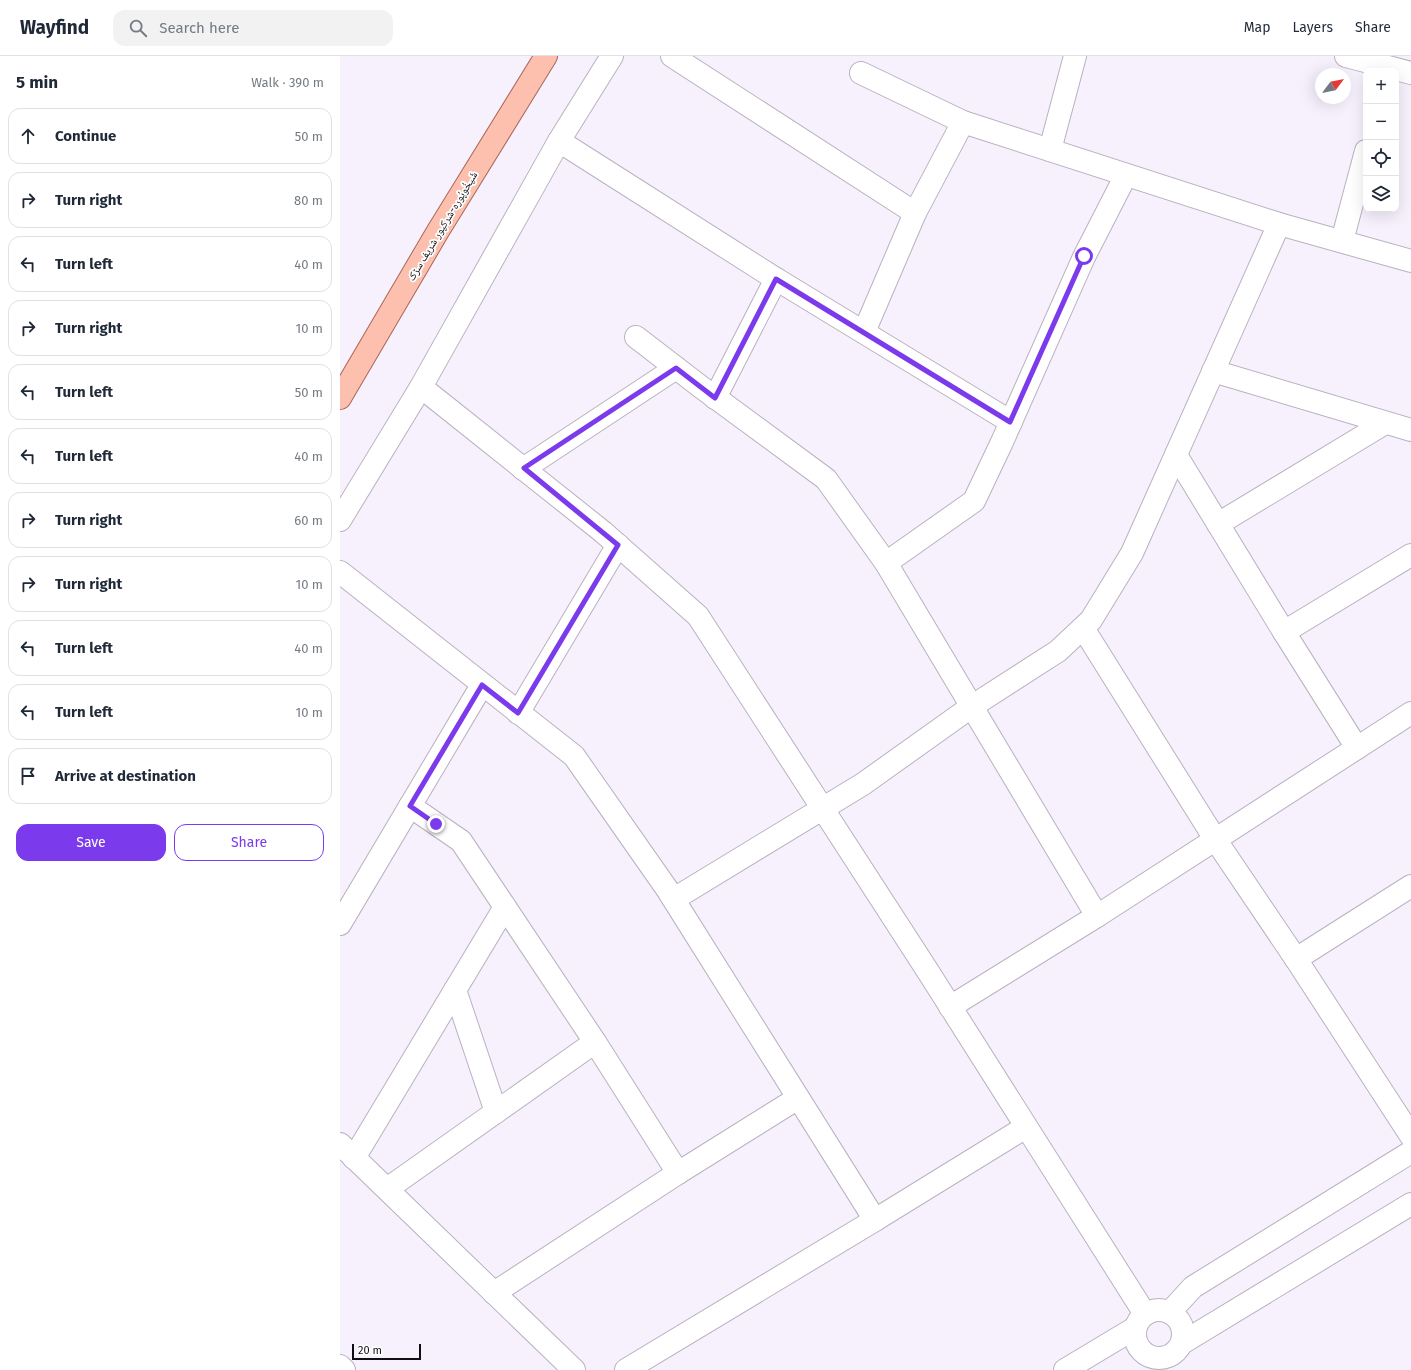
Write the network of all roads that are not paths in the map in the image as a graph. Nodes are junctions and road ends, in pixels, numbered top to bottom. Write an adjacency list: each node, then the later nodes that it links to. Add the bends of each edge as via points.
1 (546, 56): 25 (main road, شَيخُوپُورہ-شرکپور شریف سڑک, via 438,231)
2 (612, 56): 11 (street)
3 (672, 56): 15 (street)
4 (1075, 56): 12 (street)
5 (1346, 56): 6 (street)
6 (1385, 68)
7 (1399, 71): 9 (street)
8 (861, 73): 10 (street)
9 (1411, 73)
10 (962, 122): 12 (street); 15 (street)
11 (559, 141): 19 (street); 24 (street)
12 (1050, 150): 14 (street)
13 (1363, 162): 17 (street)
14 (1126, 175): 16 (street); 27 (street, via 1084,256)
15 (915, 213): 20 (street)
16 (1279, 224): 17 (street); 23 (street)
17 (1342, 241): 18 (street)
18 (1411, 261)
19 (776, 279): 20 (street); 26 (street)
20 (864, 332): 27 (street)
21 (636, 337): 22 (street)
22 (676, 368): 26 (street); 31 (street)
23 (1213, 371): 28 (street); 30 (street)
24 (421, 387): 31 (street); 32 (street)
25 (340, 398)
26 (715, 398): 36 (street, via 826,479)
27 (1010, 422): 36 (street, via 974,501)
28 (1385, 422): 29 (street); 33 (street)
29 (1411, 430)
30 (1176, 455): 33 (street); 38 (street, via 1132,553 1091,620)
31 (524, 468): 34 (street)
32 (340, 520)
33 (1218, 524): 39 (street)
34 (618, 545): 42 (street); 46 (street, via 698,616)
35 (1411, 555): 39 (street)
36 (886, 563): 41 (street)
37 (340, 572): 40 (street)
38 (1083, 628): 41 (street, via 1058,651); 47 (street)
39 (1284, 632): 44 (street)
40 (482, 685): 42 (street); 45 (street)
41 (971, 707): 46 (street, via 863,784); 51 (street)
42 (518, 713): 49 (street, via 574,756)
43 (1411, 714): 44 (street)
44 (1357, 748): 47 (street)
45 (410, 806): 50 (street, via 461,841); 52 (street)
46 (823, 808): 49 (street); 55 (street)
47 (1215, 839): 51 (street); 53 (street)
48 (1411, 886): 53 (street)
49 (674, 899): 57 (street)
50 (505, 907): 54 (street); 56 (street)
51 (1098, 916): 55 (street)
52 (340, 924)
53 (1296, 959): 60 (street)
54 (455, 990): 58 (street); 61 (street)
55 (950, 1007): 59 (street)
56 (595, 1042): 58 (street); 63 (street)
57 (798, 1098): 63 (street); 66 (street)
58 (496, 1112): 64 (street)
59 (1026, 1127): 66 (street); 69 (street)
60 (1411, 1136)
61 (347, 1151): 64 (street)
62 (1411, 1152): 68 (street, via 1193,1287)
63 (678, 1172): 67 (street)
64 (386, 1190): 67 (street)
65 (1411, 1204): 70 (street)
66 (874, 1220): 74 (street)
67 (494, 1293): 73 (street)
68 (1170, 1312): 69 (street, via 1161,1310); 70 (street, via 1182,1325 1183,1334)
69 (1140, 1321): 70 (street, via 1134,1336 1136,1344 1147,1356); 75 (street)
70 (1165, 1360)
71 (340, 1366): 72 (street)
72 (344, 1370)
73 (574, 1370)
74 (626, 1370)
75 (1065, 1370)

